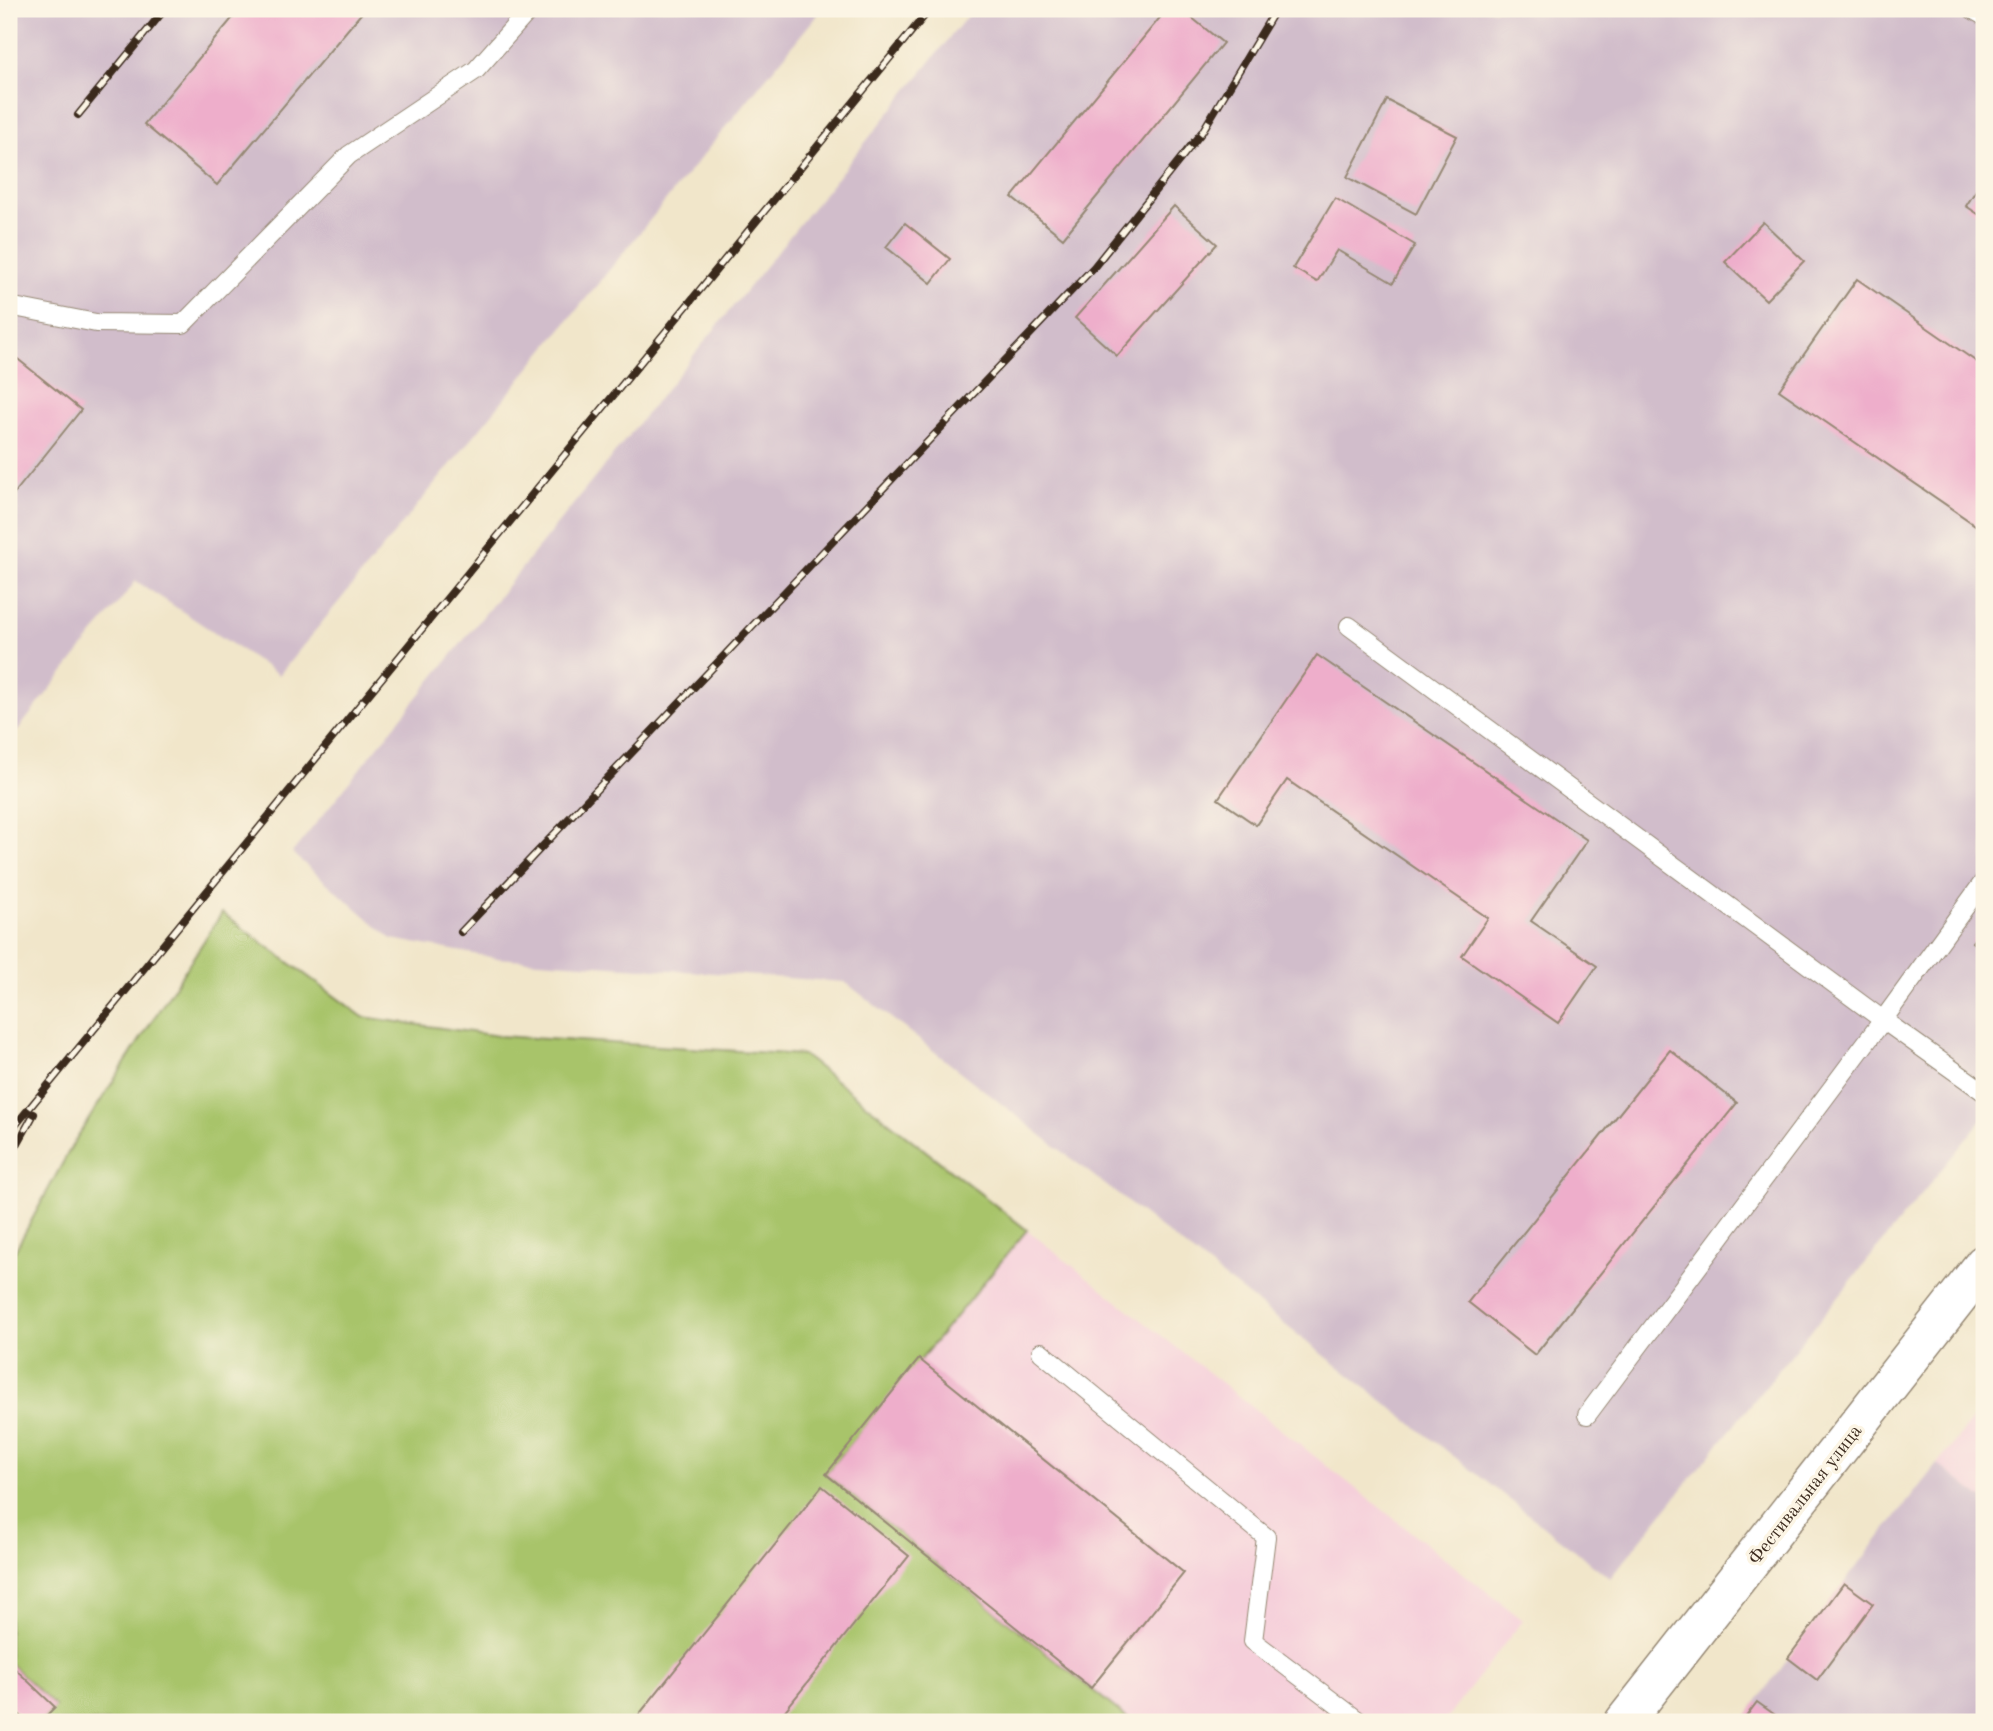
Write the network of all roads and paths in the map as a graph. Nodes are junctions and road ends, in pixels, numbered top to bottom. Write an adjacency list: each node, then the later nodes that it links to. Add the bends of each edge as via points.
1 (530, 9): 4 (lane, via 476,70 349,155 183,324 96,323)
2 (1972, 9): 3 (lane)
3 (1984, 16)
4 (9, 306)
5 (1349, 626): 7 (lane)
6 (1984, 881): 7 (lane)
7 (1883, 1020): 8 (lane); 11 (lane)
8 (1984, 1092)
9 (1984, 1264): 13 (main road, Фестивальная улица)
10 (1041, 1352): 12 (lane, via 1266,1537 1253,1641)
11 (1587, 1415)
12 (1360, 1722)
13 (1624, 1722)

